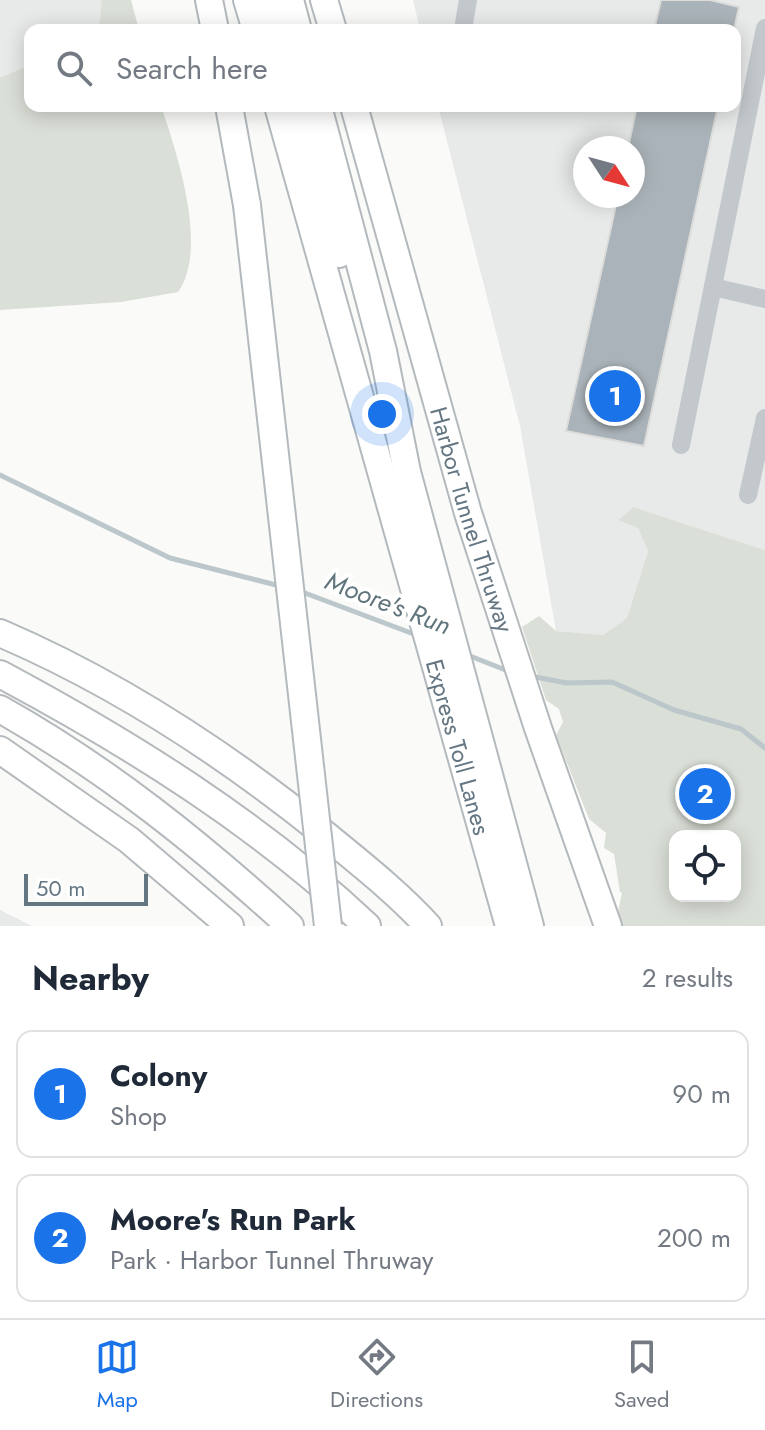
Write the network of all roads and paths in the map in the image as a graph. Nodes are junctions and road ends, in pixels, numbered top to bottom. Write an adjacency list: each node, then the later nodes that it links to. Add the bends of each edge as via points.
1 (209, 0): 7 (highway)
2 (247, 0): 8 (highway)
3 (268, 0): 9 (highway)
4 (290, 0): 10 (highway)
5 (324, 0): 11 (highway)
6 (468, 0): 12 (lane)
7 (214, 24)
8 (254, 24)
9 (274, 24)
10 (296, 24)
11 (331, 24)
12 (464, 24)
13 (765, 28): 19 (lane)
14 (230, 112): 31 (highway, bridge, via 247,205)
15 (280, 112): 34 (highway, Express Toll Lanes)
16 (299, 112): 23 (highway)
17 (320, 112): 23 (highway, Express Toll Lanes, via 383,351)
18 (356, 112): 36 (highway, Harbor Tunnel Thruway, via 468,513)
19 (713, 287): 20 (lane); 22 (lane)
20 (765, 299)
21 (765, 418): 24 (lane)
22 (681, 445)
23 (407, 472): 35 (highway, Express Toll Lanes)
24 (748, 495)
25 (0, 633): 33 (highway, via 96,678 193,736 285,802)
26 (0, 674): 32 (highway, via 170,773 330,891)
27 (0, 709): 30 (highway, via 151,806)
28 (0, 750): 29 (highway, via 129,840)
29 (230, 926)
30 (290, 926)
31 (328, 926)
32 (367, 926)
33 (428, 926)
34 (509, 926)
35 (530, 926)
36 (608, 926)

